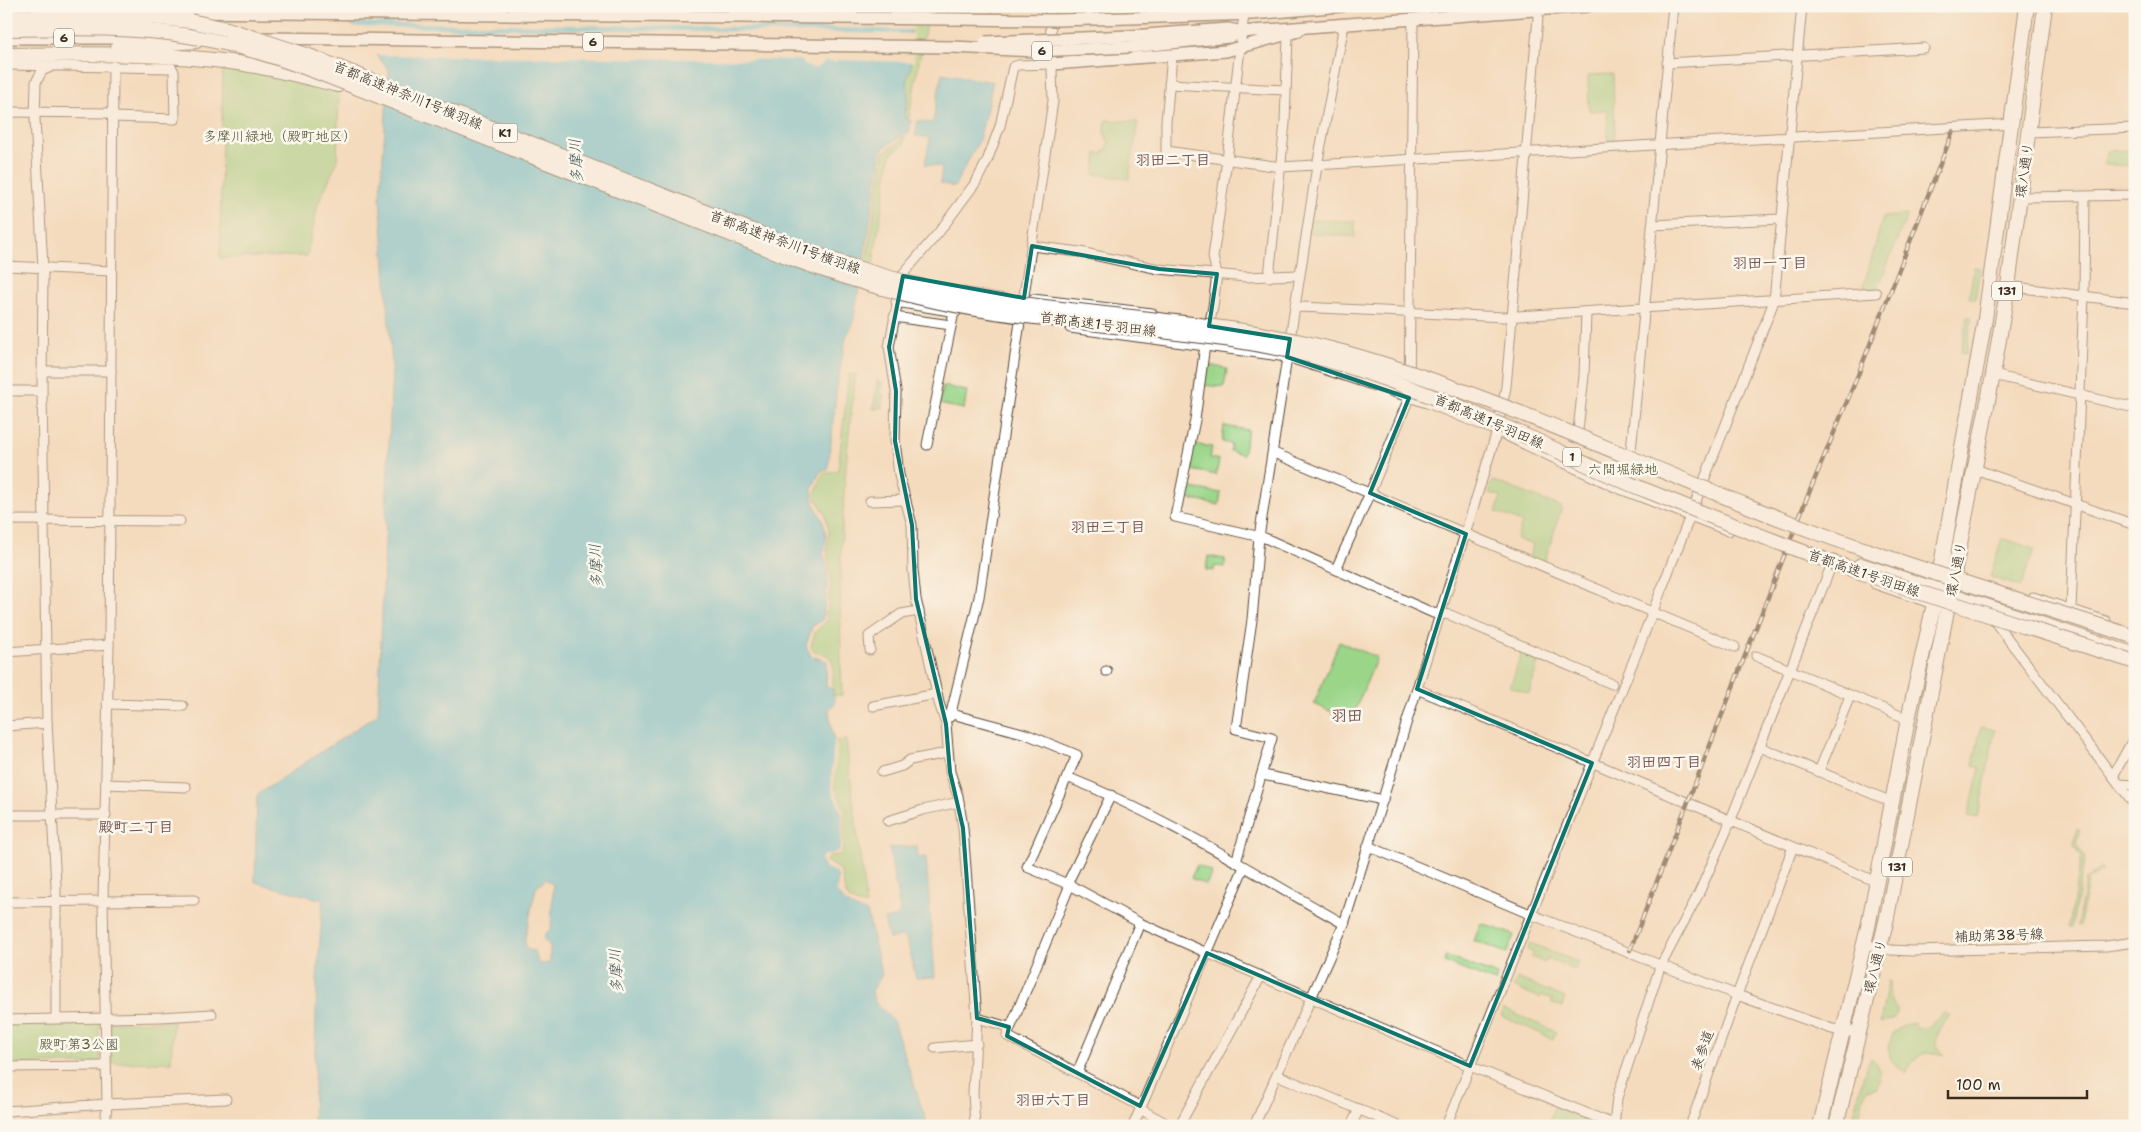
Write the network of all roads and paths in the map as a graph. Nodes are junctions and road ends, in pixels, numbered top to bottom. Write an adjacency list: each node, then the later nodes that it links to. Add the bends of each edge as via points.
1 (149, 6): 24 (highway, bridge, via 218,20)
2 (1050, 6): 32 (street)
3 (1234, 6): 13 (main road)
4 (1342, 6): 13 (main road, 6)
5 (1588, 6): 10 (main road, 6)
6 (1674, 6): 31 (street)
7 (1802, 6): 30 (street)
8 (2027, 6): 43 (highway, 環八通り / 131)
9 (2045, 6): 45 (highway, 環八通り / 131)
10 (1539, 8): 15 (main road, 6); 48 (street)
11 (120, 9): 12 (main road, 6); 13 (main road, 6, bridge, via 1057,20); 22 (street)
12 (6, 12)
13 (1244, 14): 19 (street)
14 (6, 16): 24 (highway, 首都高速神奈川1号横羽線 / K1, bridge, via 171,19 227,29)
15 (1413, 20): 16 (main road, 6); 50 (street)
16 (1344, 25): 17 (main road, 6); 51 (street)
17 (1310, 27): 19 (main road, 6); 20 (main road)
18 (6, 28): 23 (highway, 首都高速神奈川1号横羽線 / K1, bridge, via 142,31)
19 (1242, 32): 23 (main road, 6, bridge, via 1228,29 1131,41 978,42 953,47); 25 (street)
20 (1288, 35): 25 (main road); 38 (street)
21 (6, 38): 22 (main road, 6)
22 (122, 38): 23 (main road, 6)
23 (231, 41): 27 (highway, bridge, via 116,48); 39 (highway, 首都高速神奈川1号横羽線 / K1, bridge)
24 (276, 44): 73 (highway, 首都高速神奈川1号横羽線 / K1, bridge, via 803,250 908,284)
25 (1240, 48): 29 (main road); 37 (street)
26 (1924, 48): 30 (street)
27 (6, 49)
28 (6, 55): 39 (highway, bridge, via 134,55 236,63)
29 (1172, 55): 32 (main road); 36 (street)
30 (1797, 56): 31 (street); 46 (street)
31 (1667, 63): 47 (street)
32 (1053, 64): 58 (street, via 1053,100); 64 (street, via 1013,67 1000,126 987,161 966,196)
33 (6, 65): 34 (street)
34 (53, 66): 35 (street); 41 (street, via 38,76)
35 (113, 66): 42 (street); 42 (street, via 172,68 174,120)
36 (1169, 84): 37 (street); 49 (street, via 1166,151)
37 (1236, 88): 38 (street); 49 (street)
38 (1285, 90): 52 (street)
39 (380, 96): 73 (highway, 首都高速神奈川1号横羽線 / K1, bridge, via 839,276 914,297)
40 (6, 112): 41 (street)
41 (35, 112): 42 (street); 60 (street)
42 (112, 115): 61 (street)
43 (2013, 124): 46 (street); 123 (highway, 環八通り / 131, via 1978,361)
44 (2135, 128): 45 (street)
45 (2029, 132): 55 (highway, 環八通り / 131)
46 (1790, 137): 47 (street); 56 (street)
47 (1659, 146): 48 (street); 57 (street)
48 (1526, 154): 50 (street); 79 (street)
49 (1227, 160): 52 (street); 62 (street, via 1213,258)
50 (1411, 160): 51 (street); 78 (street)
51 (1317, 166): 52 (street); 63 (street)
52 (1281, 167): 65 (street)
53 (2135, 195): 54 (street)
54 (2086, 196): 55 (street); 68 (street)
55 (2020, 197): 66 (highway, 環八通り / 131)
56 (1781, 219): 57 (street); 70 (street)
57 (1652, 225): 75 (street)
58 (1032, 246): 62 (street, via 1080,252 1159,269); 69 (street)
59 (6, 266): 60 (street)
60 (43, 268): 61 (street); 88 (street)
61 (111, 271): 89 (street)
62 (1217, 274): 65 (street); 82 (street)
63 (1299, 275): 65 (street); 74 (street)
64 (903, 276): 69 (street); 71 (street)
65 (1269, 277)
66 (2008, 286): 68 (street); 90 (highway, 環八通り / 131)
67 (1876, 294): 70 (street)
68 (2084, 296): 72 (street); 93 (street)
69 (1024, 298): 81 (street); 82 (street)
70 (1774, 301): 75 (street); 105 (street)
71 (896, 302): 76 (street); 80 (street)
72 (2135, 303)
73 (995, 306): 97 (highway, 首都高速1号羽田線 / 1, bridge, via 1251,331 1404,371); 100 (highway, 首都高速1号羽田線 / 1, bridge, via 1297,352 1400,385)
74 (1295, 308): 78 (street); 84 (street)
75 (1644, 309): 77 (street); 102 (street)
76 (954, 312): 81 (street); 83 (street)
77 (1586, 312): 79 (street); 98 (street)
78 (1410, 313): 79 (street); 87 (street)
79 (1512, 316): 95 (street)
80 (894, 317): 83 (street); 107 (street, via 889,347 896,391 895,441)
81 (1021, 322): 85 (street); 151 (street, via 979,597)
82 (1210, 322): 84 (street); 85 (street)
83 (951, 325): 101 (street)
84 (1291, 335): 86 (street); 87 (street)
85 (1205, 345): 86 (street); 119 (street, via 1195,420 1175,517)
86 (1288, 357): 94 (street); 103 (street)
87 (1410, 370): 94 (street); 95 (street)
88 (42, 371): 89 (street); 91 (street)
89 (111, 371): 114 (street)
90 (1993, 375): 93 (street); 104 (highway, 環八通り / 131)
91 (42, 391): 92 (street); 113 (street)
92 (6, 392)
93 (2080, 396): 96 (street); 109 (street)
94 (1409, 398): 99 (street); 106 (street)
95 (1504, 402): 98 (street); 99 (street)
96 (2135, 408)
97 (1531, 416): 120 (highway, bridge, via 1642,472); 133 (highway, 首都高速1号羽田線 / 1, bridge, via 1750,507 1867,551)
98 (1578, 430): 102 (street)
99 (1497, 431): 111 (street, via 1616,487); 118 (street)
100 (1524, 435): 120 (highway, bridge); 142 (highway, 首都高速1号羽田線 / 1, bridge, via 1635,486 1739,528)
101 (927, 445)
102 (1631, 451): 105 (street)
103 (1274, 453): 106 (street); 119 (street)
104 (1975, 468): 109 (street); 124 (highway, 環八通り / 131)
105 (1703, 480): 110 (street); 111 (street)
106 (1370, 493): 118 (street); 122 (street)
107 (906, 500): 108 (street); 128 (street, via 912,525 913,570)
108 (870, 501)
109 (2076, 504): 116 (street); 127 (street)
110 (1785, 515)
111 (1690, 517): 121 (street); 129 (street)
112 (6, 520): 113 (street)
113 (44, 520): 114 (street); 137 (street)
114 (108, 520): 115 (street); 134 (street)
115 (180, 521)
116 (2135, 525)
117 (1808, 526): 123 (street)
118 (1466, 534): 129 (street); 130 (street)
119 (1259, 537): 122 (street); 162 (street, via 1252,620 1236,729 1272,738)
120 (1864, 562): 123 (highway)
121 (1830, 568): 125 (street); 143 (street)
122 (1336, 570): 130 (street)
123 (1937, 580): 124 (highway); 125 (highway, 環八通り / 131)
124 (1953, 585): 126 (highway, 環八通り / 131); 127 (street); 135 (highway); 140 (highway)
125 (1934, 604): 126 (street); 152 (highway, 環八通り / 131)
126 (1948, 609): 131 (street); 192 (highway, 環八通り / 131)
127 (2071, 609): 132 (street)
128 (919, 611): 138 (street, via 901,614 869,636); 146 (street)
129 (1653, 612): 136 (street); 159 (street)
130 (1440, 615): 144 (street, via 1450,615); 145 (street)
131 (1995, 622): 142 (street); 164 (street)
132 (2135, 630)
133 (2135, 637)
134 (109, 645): 137 (street); 148 (street)
135 (2135, 646)
136 (1735, 648)
137 (47, 649): 139 (street); 153 (street)
138 (870, 650)
139 (6, 652)
140 (2135, 655)
141 (1756, 656): 143 (street)
142 (2135, 664)
143 (1790, 671): 147 (street); 157 (street)
144 (1612, 684)
145 (1418, 689): 159 (street); 169 (street)
146 (937, 694): 150 (street); 154 (street)
147 (1850, 696): 152 (street); 160 (street)
148 (107, 704): 149 (street); 165 (street)
149 (183, 706)
150 (873, 706)
151 (952, 714): 154 (street); 163 (street, via 1026,734 1077,755)
152 (1908, 719): 171 (highway, 環八通り / 131)
153 (48, 723): 155 (street); 174 (street)
154 (946, 724): 158 (street)
155 (6, 726)
156 (2135, 736): 164 (street)
157 (1760, 747): 160 (street); 177 (street)
158 (947, 754): 161 (street, via 910,760); 170 (street)
159 (1592, 763): 177 (street); 187 (street)
160 (1819, 771): 171 (street)
161 (882, 772)
162 (1263, 775): 169 (street); 180 (street)
163 (1068, 777): 168 (street); 182 (street, via 1027,868)
164 (2116, 780): 166 (street); 172 (street)
165 (106, 784): 167 (street); 175 (street)
166 (2135, 785)
167 (186, 786)
168 (1111, 795): 180 (street); 182 (street)
169 (1383, 800): 178 (street)
170 (959, 802): 176 (street); 201 (street)
171 (1892, 802): 181 (highway, 環八通り / 131)
172 (2135, 805)
173 (6, 815): 174 (street)
174 (52, 815): 175 (street); 186 (street)
175 (106, 815): 184 (street)
176 (888, 821)
177 (1730, 821): 179 (street); 194 (street, via 1698,895)
178 (1368, 846): 187 (street); 189 (street)
179 (1793, 847): 181 (street); 196 (street, 表参道)
180 (1240, 864): 189 (street); 193 (street)
181 (1877, 882): 191 (highway, 環八通り / 131)
182 (1068, 885): 188 (street); 204 (street)
183 (194, 900): 184 (street)
184 (103, 901): 186 (street); 200 (street)
185 (6, 902): 186 (street)
186 (56, 902): 199 (street)
187 (1530, 914): 194 (street); 209 (street)
188 (1140, 924): 193 (street); 211 (street)
189 (1344, 924): 197 (street)
190 (2135, 942): 192 (street, 補助第38号線, via 2106,946 1912,951)
191 (1864, 944): 192 (street, 補助第38号線); 205 (highway, 環八通り / 131)
192 (1880, 948): 203 (highway, 環八通り / 131)
193 (1207, 953): 195 (street); 216 (street)
194 (1660, 967): 196 (street); 220 (street, via 1617,1098)
195 (1261, 976): 197 (street); 224 (street)
196 (1737, 995): 205 (street); 229 (street, 表参道)
197 (1312, 998): 209 (street); 212 (street)
198 (212, 1014): 200 (street)
199 (56, 1018): 200 (street); 202 (street)
200 (106, 1018): 208 (street)
201 (977, 1018): 204 (street); 206 (street)
202 (6, 1020)
203 (1862, 1023): 205 (street, via 1855,1030); 231 (highway, 環八通り / 131)
204 (1009, 1028): 211 (street, via 1007,1036)
205 (1842, 1031): 230 (highway, 環八通り / 131)
206 (977, 1044): 207 (street); 219 (street, via 973,1093)
207 (934, 1048)
208 (106, 1066): 210 (street); 215 (street)
209 (1470, 1066): 220 (street); 228 (street)
210 (7, 1067): 213 (street)
211 (1077, 1073): 216 (street)
212 (1277, 1075): 217 (street); 225 (street)
213 (6, 1084)
214 (226, 1099): 215 (street)
215 (107, 1104): 218 (street); 221 (street)
216 (1140, 1107): 222 (street); 223 (street)
217 (1359, 1109): 226 (street); 227 (street)
218 (6, 1111)
219 (975, 1124)
220 (1615, 1125)
221 (106, 1126)
222 (1133, 1126)
223 (1171, 1126)
224 (1179, 1126)
225 (1254, 1126)
226 (1351, 1126)
227 (1398, 1126)
228 (1446, 1126)
229 (1690, 1126)
230 (1820, 1126)
231 (1836, 1126)

